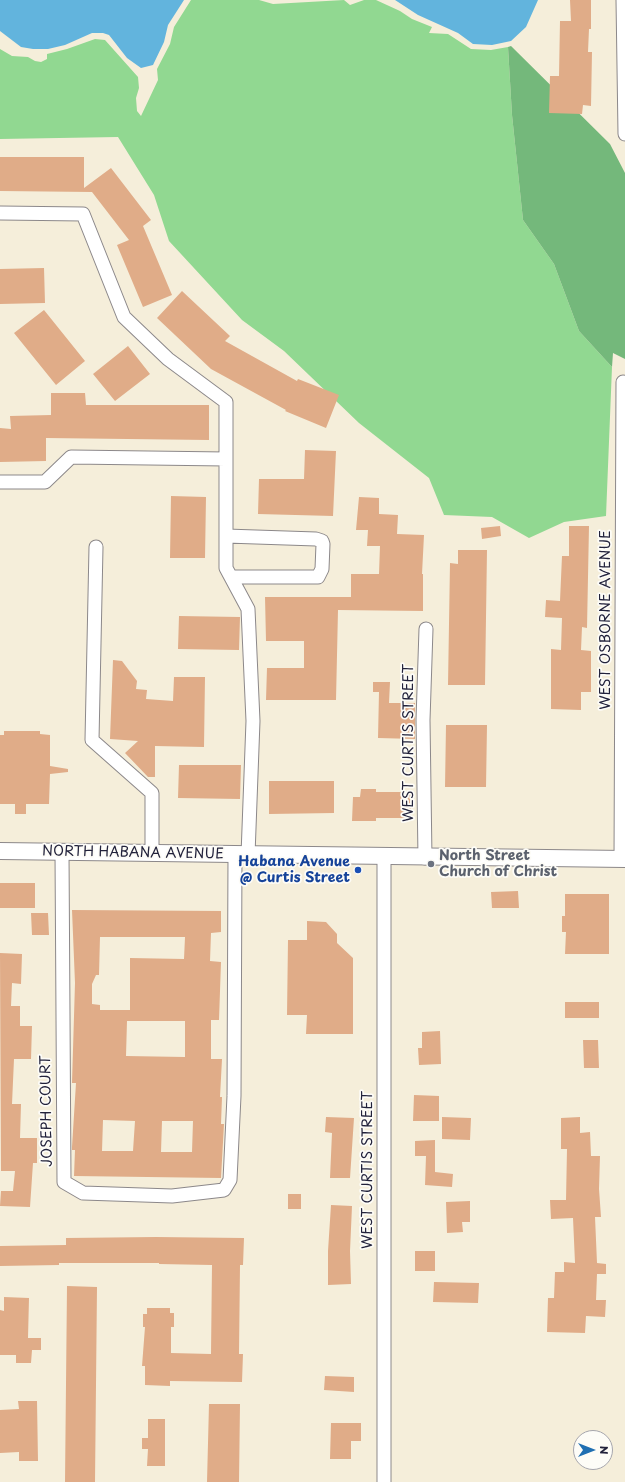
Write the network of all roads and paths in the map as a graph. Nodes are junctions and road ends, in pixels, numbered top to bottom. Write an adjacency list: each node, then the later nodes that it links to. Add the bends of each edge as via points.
1 (623, 0): 2 (street)
2 (625, 134)
3 (0, 213): 5 (street, via 83,214 124,317 168,359 226,402)
4 (623, 382): 7 (street, WEST OSBORNE AVENUE)
5 (226, 459): 6 (street, via 72,457 45,482); 8 (street)
6 (0, 482)
7 (624, 488): 18 (street, WEST OSBORNE AVENUE)
8 (226, 536): 10 (street, via 226,568); 10 (street, via 316,539 323,544 322,569 318,577)
9 (96, 547): 14 (street, via 92,740 152,793)
10 (231, 577): 15 (street, via 248,609 253,721)
11 (426, 629): 17 (street, WEST CURTIS STREET, via 423,720)
12 (0, 851): 13 (street, NORTH HABANA AVENUE)
13 (62, 852): 14 (street, NORTH HABANA AVENUE); 15 (street, JOSEPH COURT, via 64,1182 83,1192 172,1196 224,1190 230,1180)
14 (152, 854): 15 (street, NORTH HABANA AVENUE)
15 (241, 855): 16 (street, NORTH HABANA AVENUE)
16 (384, 857): 17 (street, NORTH HABANA AVENUE); 19 (street, WEST CURTIS STREET)
17 (425, 858): 18 (street, NORTH HABANA AVENUE)
18 (623, 859)
19 (384, 1482)

